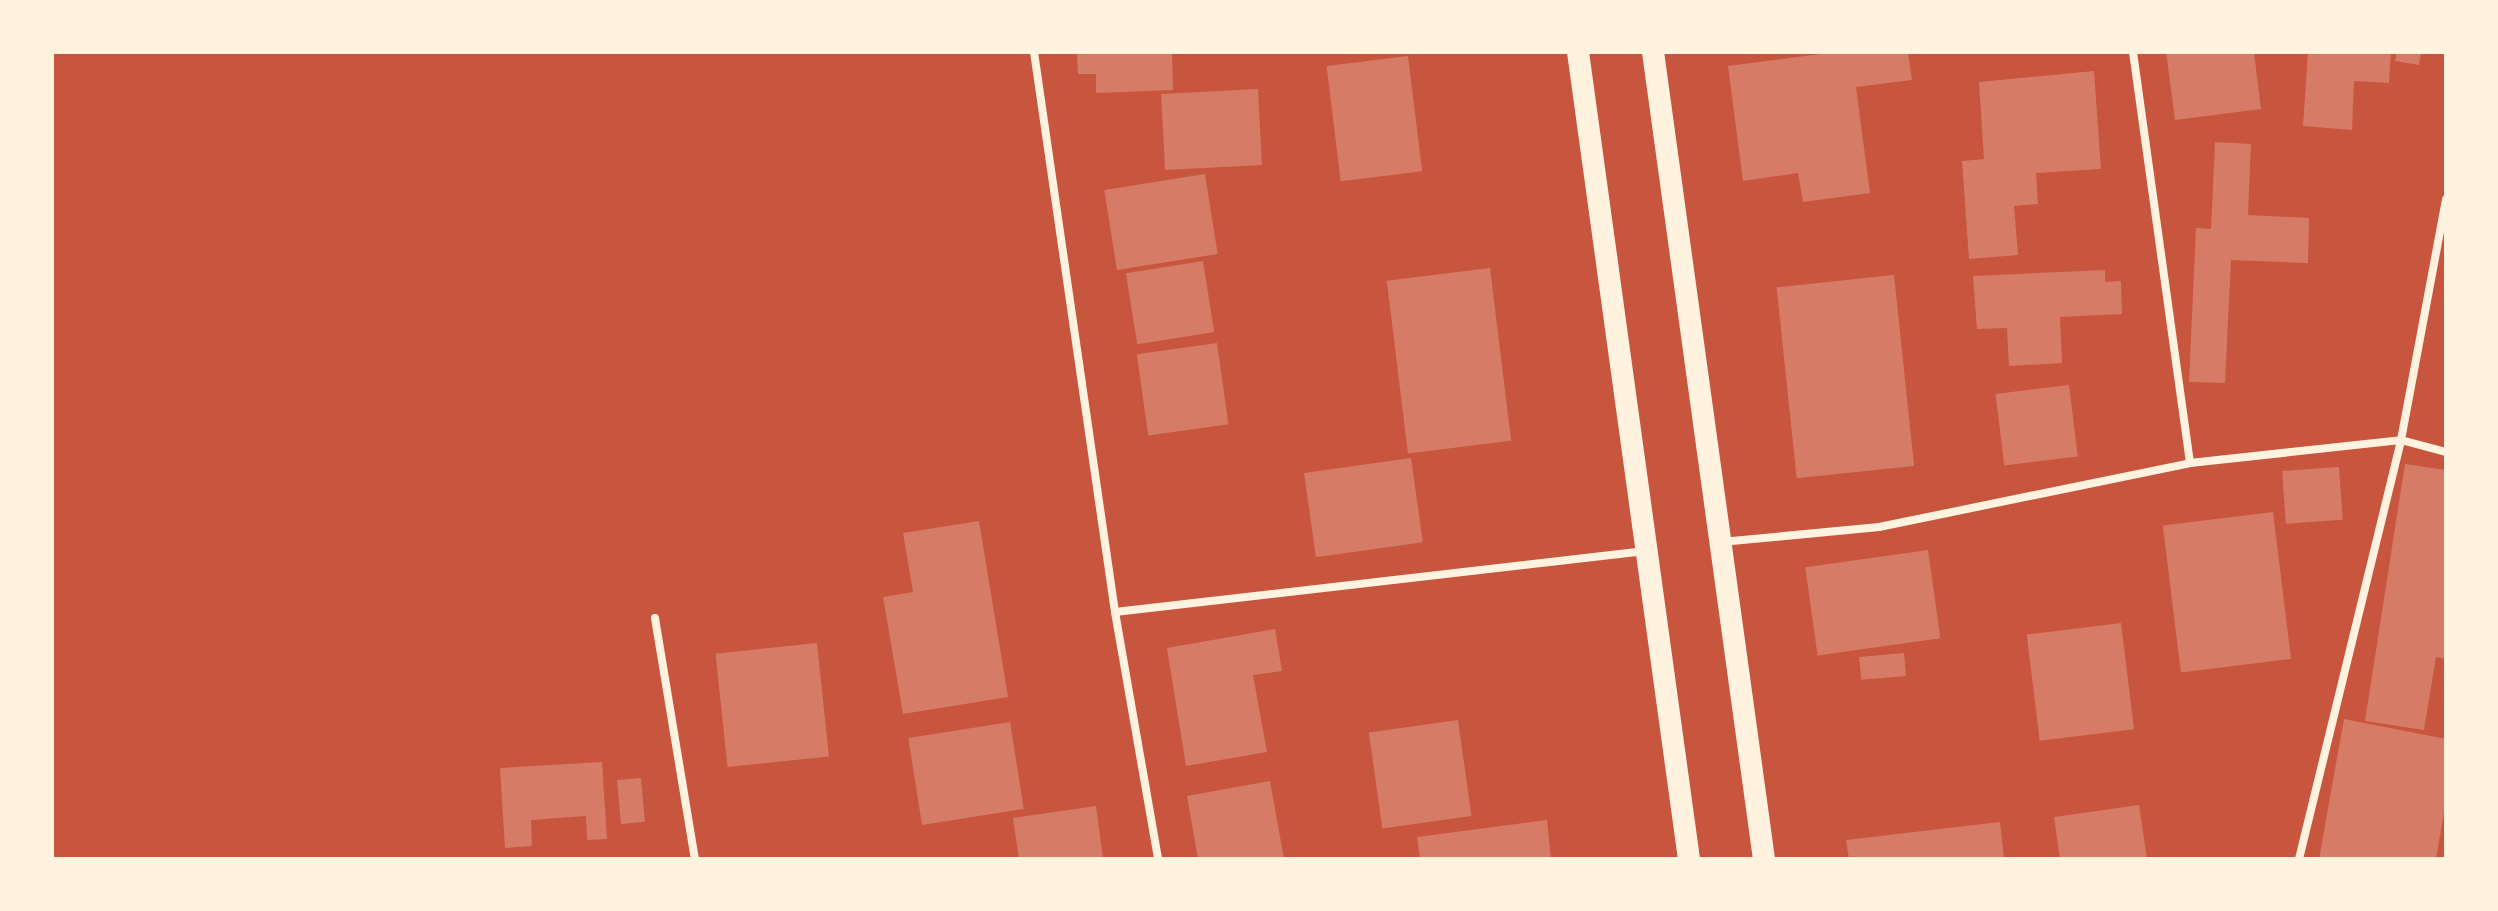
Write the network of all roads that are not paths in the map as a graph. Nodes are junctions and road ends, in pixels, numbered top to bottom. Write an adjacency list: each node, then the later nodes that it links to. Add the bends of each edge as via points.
1 (1034, 52): 11 (street)
2 (1578, 52): 10 (highway)
3 (1653, 52): 9 (highway)
4 (2133, 52): 8 (street)
5 (2446, 199): 6 (street)
6 (2401, 440): 7 (street); 8 (street); 17 (street)
7 (2446, 452)
8 (2190, 463): 9 (street, via 1879,527)
9 (1721, 542): 16 (highway)
10 (1646, 551): 11 (street); 15 (highway)
11 (1115, 612): 14 (street)
12 (655, 618): 13 (street)
13 (695, 859)
14 (1158, 859)
15 (1689, 859)
16 (1764, 859)
17 (2299, 859)

